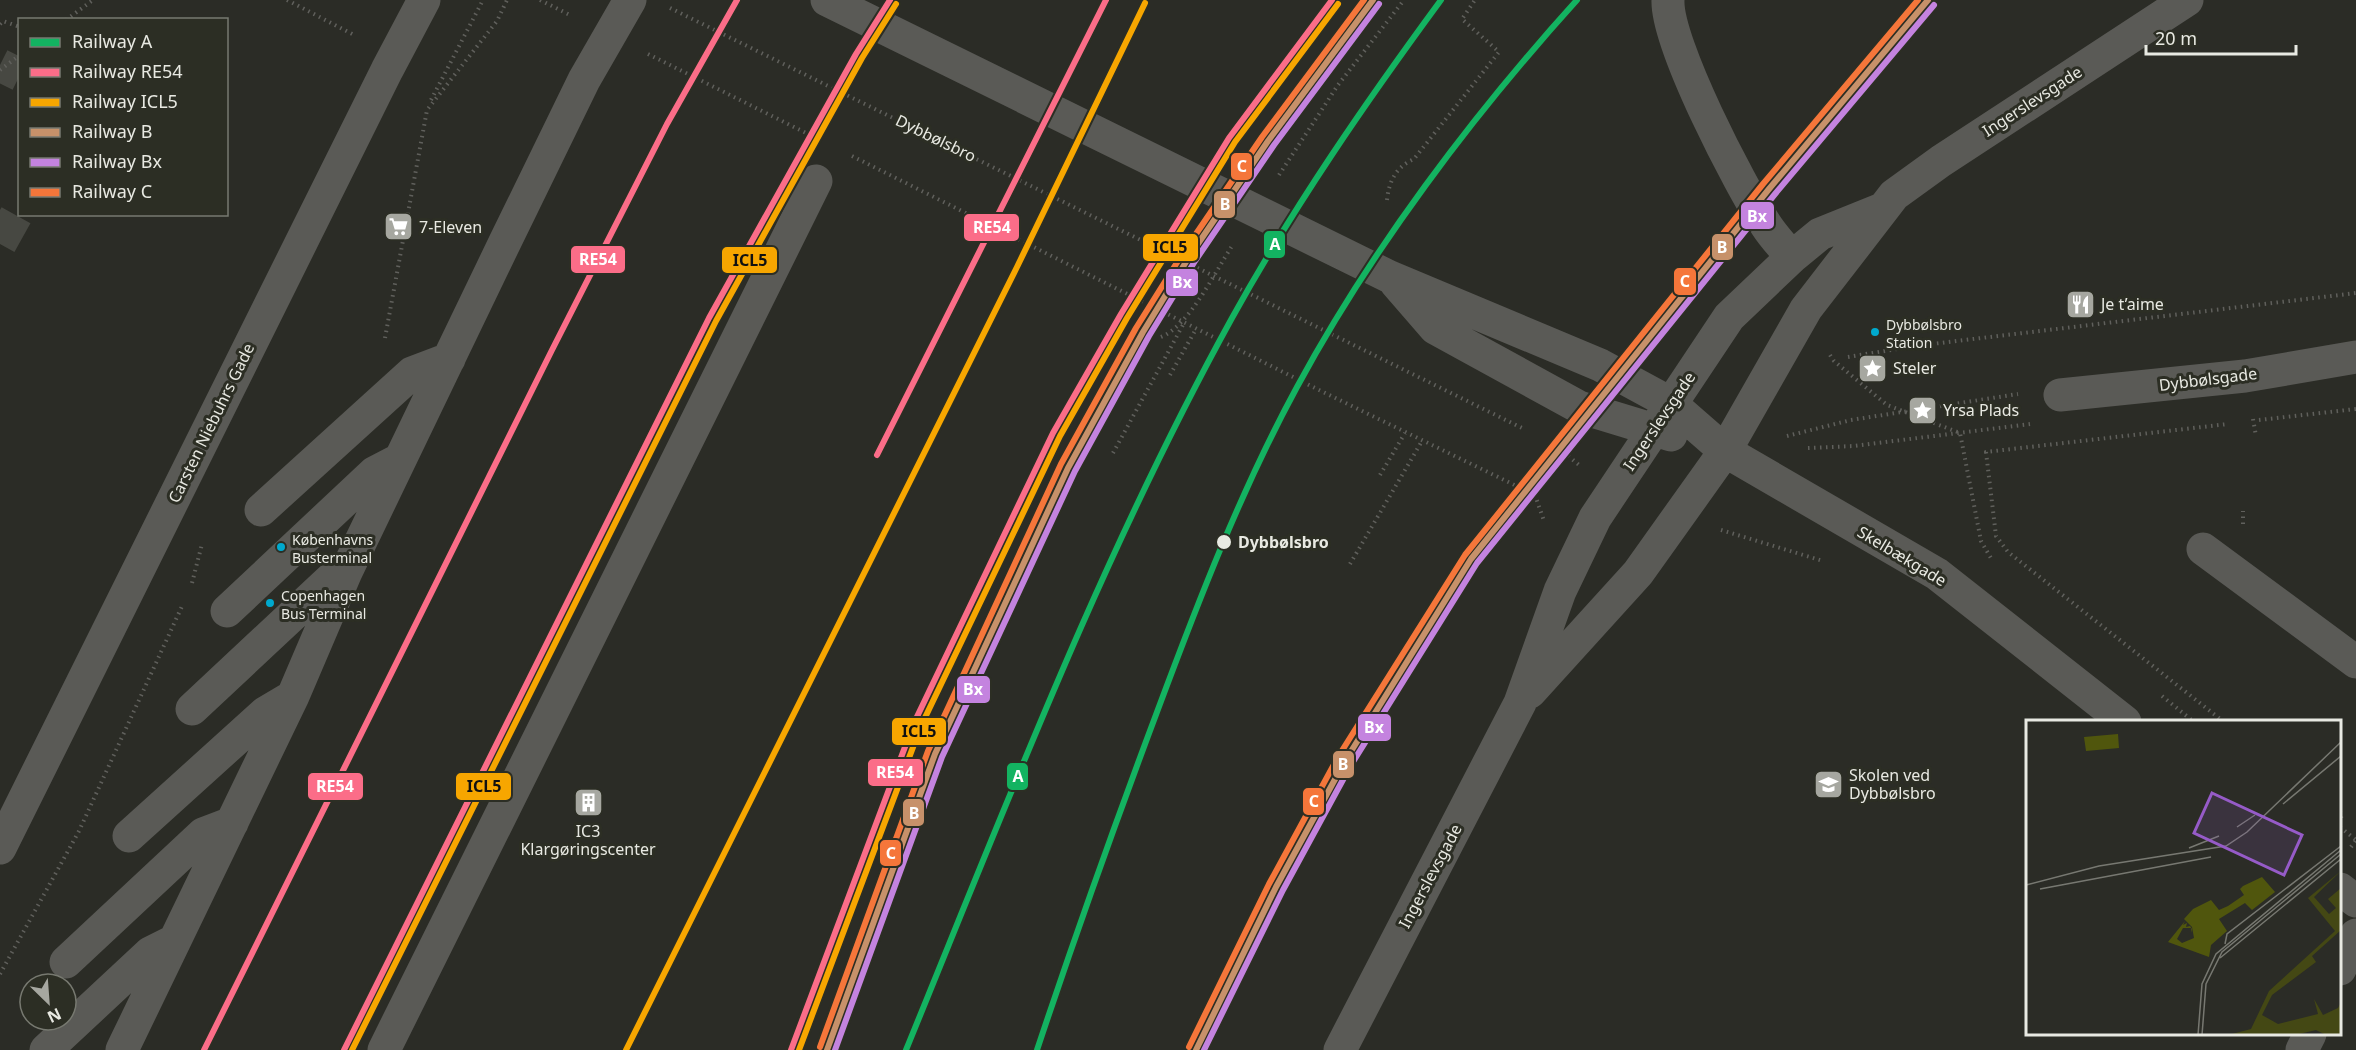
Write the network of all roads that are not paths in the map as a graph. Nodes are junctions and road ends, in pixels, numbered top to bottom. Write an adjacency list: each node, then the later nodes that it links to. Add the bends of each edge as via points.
1 (424, 0): 27 (street, Carsten Niebuhrs Gade)
2 (630, 0): 11 (street, via 584,80)
3 (828, 0): 9 (street)
4 (1668, 0): 8 (street, via 1674,39 1733,164 1766,225)
5 (2187, 0): 7 (street, Ingerslevsgade, via 1941,161 1894,195)
6 (816, 181): 37 (street)
7 (1882, 209): 8 (street, Ingerslevsgade, via 1820,234); 14 (street, Ingerslevsgade, via 1806,309)
8 (1792, 257): 13 (street, Ingerslevsgade, via 1730,317)
9 (1390, 277): 13 (street, via 1600,365); 13 (street, via 1435,328 1579,407)
10 (2356, 357): 12 (street, Dybbølsgade, via 2244,376)
11 (449, 359): 15 (street); 16 (street, via 412,373)
12 (2060, 395)
13 (1661, 416): 14 (street); 22 (street, Ingerslevsgade, via 1595,518 1560,591)
14 (1725, 452): 22 (street, Ingerslevsgade, via 1638,573); 24 (street, Skelbækgade, via 1937,574)
15 (400, 459): 18 (street); 19 (street, via 374,473)
16 (261, 510)
17 (2203, 549): 20 (street)
18 (346, 572): 21 (street); 23 (street, via 331,579)
19 (227, 611)
20 (2356, 662)
21 (293, 696): 25 (street); 26 (street, via 265,713)
22 (1520, 703): 38 (street, Ingerslevsgade)
23 (192, 709)
24 (2122, 720)
25 (232, 823): 31 (street); 32 (street, via 203,834)
26 (129, 836)
27 (0, 848)
28 (2341, 890): 29 (street)
29 (2356, 901)
30 (2356, 935): 33 (street)
31 (175, 940): 35 (street, via 150,953); 36 (street)
32 (66, 962)
33 (2341, 967)
34 (2310, 1035): 39 (street)
35 (46, 1050)
36 (122, 1050)
37 (384, 1050)
38 (1340, 1050)
39 (2302, 1050)

